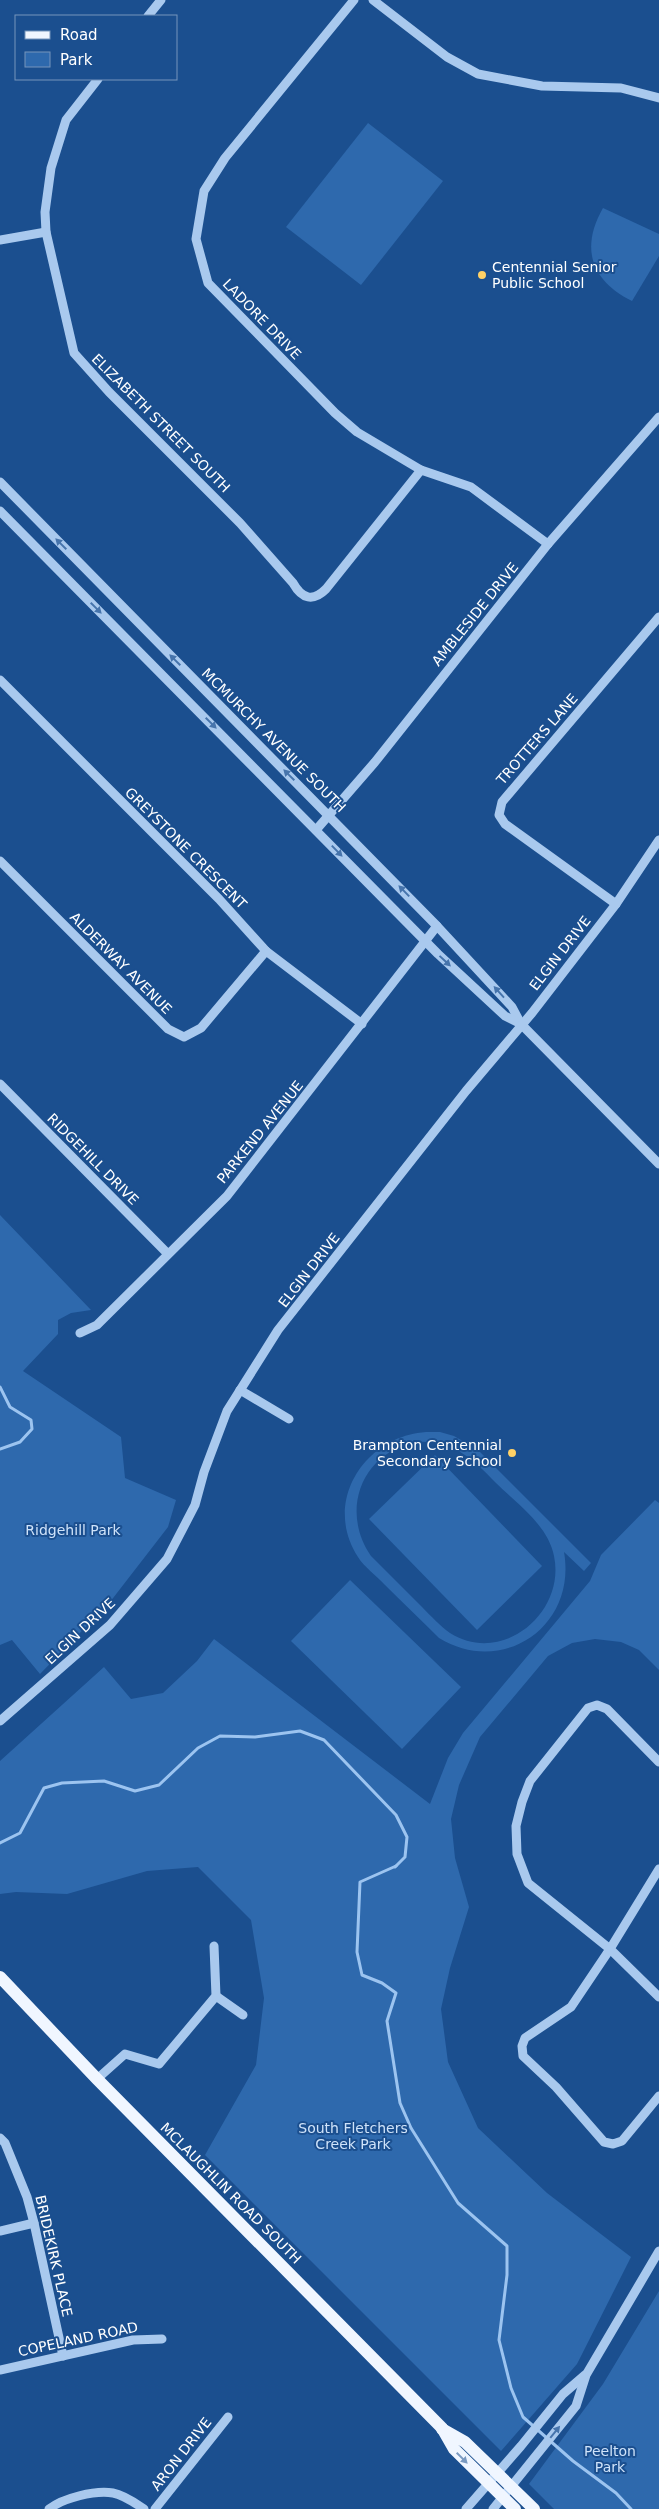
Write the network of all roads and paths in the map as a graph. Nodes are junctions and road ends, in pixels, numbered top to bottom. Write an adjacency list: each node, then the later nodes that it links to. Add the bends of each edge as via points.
1 (161, 0): 4 (street)
2 (354, 0): 10 (street, LADORE DRIVE, via 225,158 204,191 196,239 208,283 335,413 357,432)
3 (373, 0): 6 (street, via 447,58 478,74 542,86 621,88)
4 (149, 15)
5 (97, 80): 7 (street, ELIZABETH STREET SOUTH, via 66,120 51,168 45,212)
6 (659, 98)
7 (46, 232): 8 (street); 10 (street, ELIZABETH STREET SOUTH, via 74,353 240,523 299,593 311,598 319,596)
8 (0, 240)
9 (659, 417): 13 (street, AMBLESIDE DRIVE)
10 (421, 470): 13 (street, LADORE DRIVE, via 471,487)
11 (0, 482): 16 (street, MCMURCHY AVENUE SOUTH, one-way to 11)
12 (0, 511): 17 (street, MCMURCHY AVENUE SOUTH, one-way to 17)
13 (548, 544): 16 (street, AMBLESIDE DRIVE)
14 (659, 617): 20 (street, TROTTERS LANE, via 502,802 499,815 505,824)
15 (0, 680): 23 (street, GREYSTONE CRESCENT, via 212,892)
16 (330, 816): 17 (street, AMBLESIDE DRIVE); 21 (street, MCMURCHY AVENUE SOUTH, one-way to 16)
17 (316, 830): 22 (street, MCMURCHY AVENUE SOUTH, one-way to 22)
18 (659, 840): 20 (street, ELGIN DRIVE)
19 (0, 861): 23 (street, ALDERWAY AVENUE, via 168,1029 184,1036 201,1028)
20 (616, 904): 25 (street, ELGIN DRIVE)
21 (438, 926): 22 (street, PARKEND AVENUE); 25 (street, MCMURCHY AVENUE SOUTH, one-way to 21, via 512,1007)
22 (426, 942): 24 (street, PARKEND AVENUE); 25 (street, MCMURCHY AVENUE SOUTH, one-way to 25, via 505,1016)
23 (266, 951): 24 (street, GREYSTONE CRESCENT)
24 (362, 1024): 28 (street, PARKEND AVENUE, via 227,1196)
25 (521, 1024): 27 (street, MCMURCHY AVENUE SOUTH); 30 (street, ELGIN DRIVE, via 278,1330)
26 (0, 1084): 28 (street, RIDGEHILL DRIVE)
27 (659, 1164)
28 (167, 1252): 29 (street, PARKEND AVENUE, via 97,1325)
29 (80, 1333)
30 (240, 1390): 31 (street); 32 (street, ELGIN DRIVE, via 227,1411 195,1505 167,1559 110,1626)
31 (289, 1419)
32 (0, 1721)
33 (659, 1762): 36 (street, via 607,1709 597,1705 588,1708 530,1781 522,1802 516,1826 517,1854 528,1883)
34 (659, 1869): 36 (street)
35 (214, 1946): 38 (street)
36 (610, 1949): 39 (street); 42 (street, via 572,2007 525,2038 523,2056 556,2087 604,2142 622,2141)
37 (0, 1977): 41 (main road, MCLAUGHLIN ROAD SOUTH)
38 (216, 1996): 40 (street); 41 (street, via 159,2064 125,2054)
39 (659, 1996)
40 (243, 2015)
41 (97, 2079): 52 (main road, MCLAUGHLIN ROAD SOUTH)
42 (659, 2096)
43 (0, 2138): 44 (street, BRIDEKIRK PLACE, via 24,2190)
44 (34, 2223): 45 (street); 48 (street, BRIDEKIRK PLACE)
45 (0, 2231)
46 (659, 2251): 50 (street)
47 (162, 2339): 48 (street, COPELAND ROAD, via 133,2340)
48 (63, 2356): 49 (street, COPELAND ROAD)
49 (0, 2370)
50 (586, 2375): 53 (street, via 563,2394); 55 (street, one-way to 50, via 576,2406)
51 (228, 2417): 59 (street, ARON DRIVE)
52 (442, 2428): 53 (main road, MCLAUGHLIN ROAD SOUTH, via 466,2442); 54 (main road, MCLAUGHLIN ROAD SOUTH, one-way to 54, via 454,2449)
53 (498, 2473): 54 (street); 55 (main road, MCLAUGHLIN ROAD SOUTH)
54 (488, 2483): 56 (main road, MCLAUGHLIN ROAD SOUTH); 60 (street)
55 (512, 2487): 56 (street); 63 (main road, MCLAUGHLIN ROAD SOUTH)
56 (503, 2497): 61 (street); 62 (main road, MCLAUGHLIN ROAD SOUTH)
57 (49, 2509): 58 (street, via 56,2503 101,2493 114,2493)
58 (144, 2509)
59 (155, 2509)
60 (466, 2509)
61 (493, 2509)
62 (515, 2509)
63 (534, 2509)

